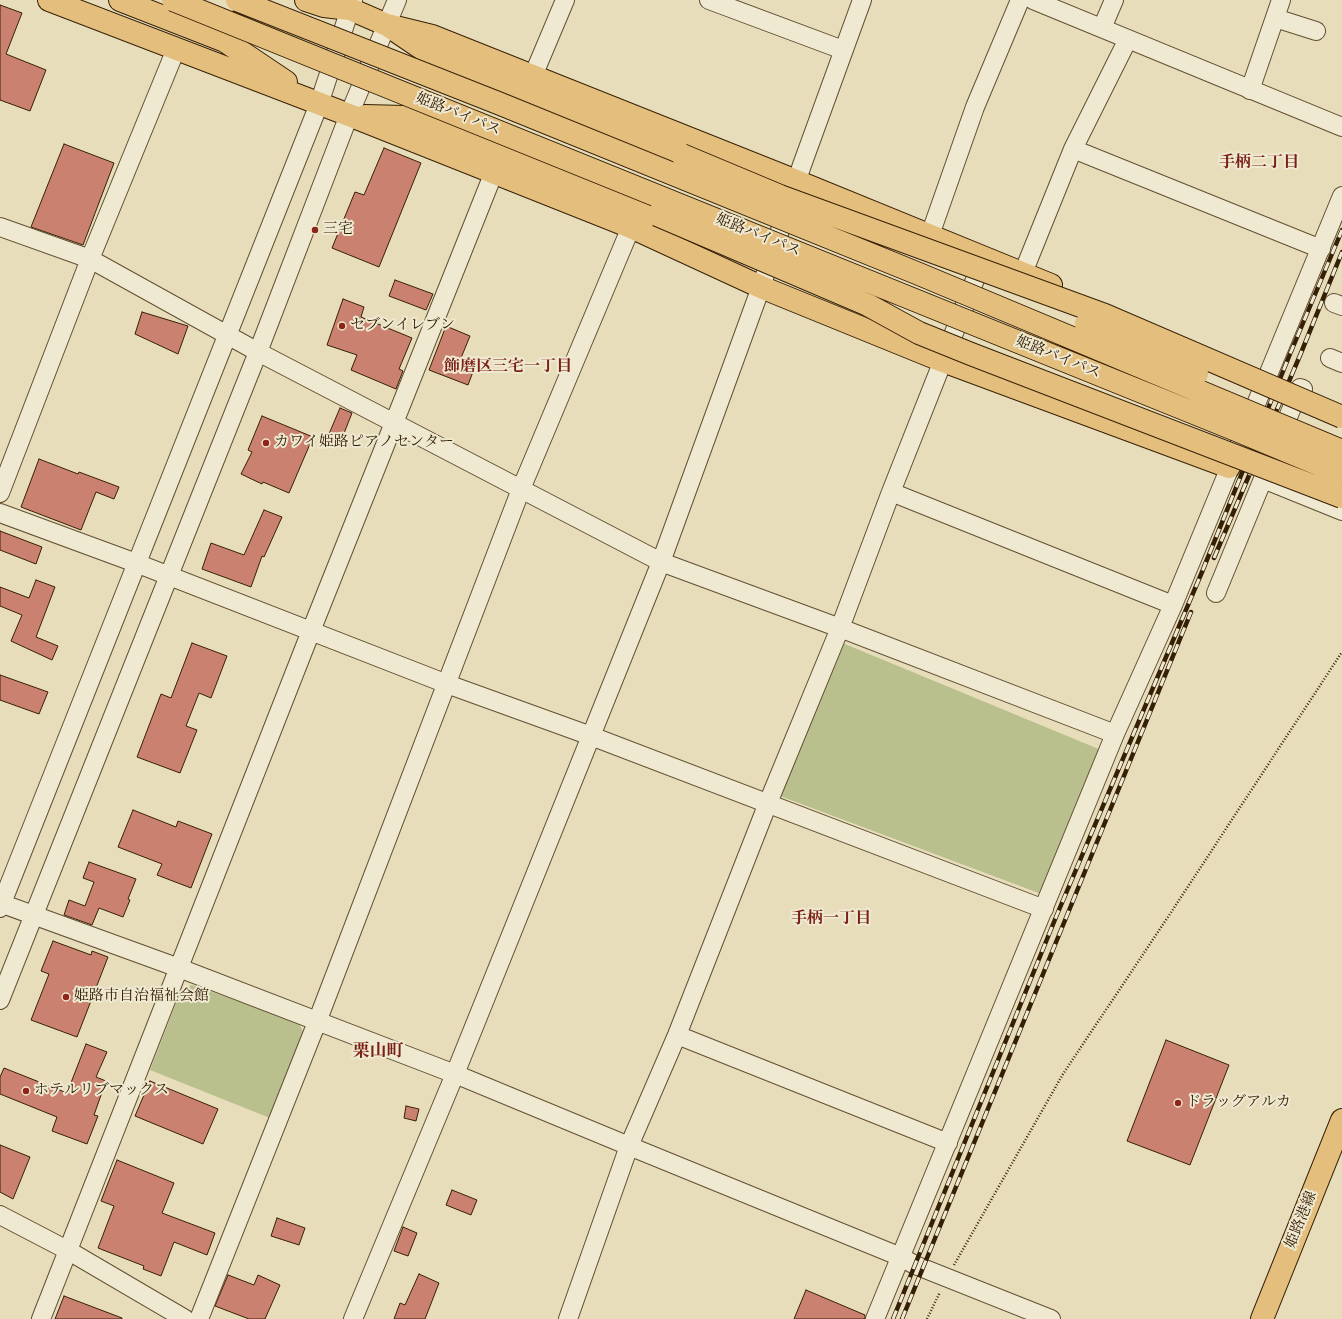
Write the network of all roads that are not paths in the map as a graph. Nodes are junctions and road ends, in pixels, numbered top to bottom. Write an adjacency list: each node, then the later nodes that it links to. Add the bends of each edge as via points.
1 (49, 0): 20 (main road)
2 (120, 0): 24 (main road, via 225,41)
3 (173, 0): 49 (main road, 姫路バイパス, bridge)
4 (237, 0): 45 (main road, 姫路バイパス, bridge, via 919,274)
5 (306, 0): 13 (main road, via 324,6)
6 (397, 0): 16 (street)
7 (565, 0): 22 (street)
8 (709, 0): 21 (street)
9 (862, 0): 21 (street)
10 (1020, 0): 33 (street, via 975,107)
11 (1032, 0): 14 (street)
12 (1114, 0): 17 (street)
13 (348, 3): 16 (main road); 24 (street)
14 (1051, 3): 17 (street)
15 (1277, 5): 18 (street); 23 (street)
16 (387, 25): 22 (main road, via 432,36); 25 (street); 34 (main road, bridge, via 427,52 780,196)
17 (1102, 28): 19 (street)
18 (1316, 31)
19 (1128, 39): 23 (street); 27 (street)
20 (176, 49): 24 (main road); 37 (street)
21 (843, 50): 29 (street)
22 (533, 76): 29 (main road)
23 (1250, 90): 26 (street)
24 (319, 104): 25 (main road); 41 (street)
25 (349, 115): 28 (main road); 40 (main road, bridge, via 405,117 657,215); 42 (street)
26 (1342, 127)
27 (1073, 149): 35 (street); 38 (street)
28 (494, 172): 32 (main road); 48 (street)
29 (796, 181): 33 (main road); 39 (street)
30 (1342, 196): 35 (street)
31 (0, 227): 37 (street)
32 (631, 227): 39 (main road); 54 (street)
33 (930, 235): 36 (main road)
34 (901, 240): 45 (main road, bridge, via 972,277 1096,328 1212,381); 47 (main road, bridge, via 1105,315)
35 (1321, 249): 44 (street)
36 (984, 257): 38 (main road); 43 (street)
37 (90, 259): 41 (street); 56 (street)
38 (1023, 273): 44 (main road)
39 (761, 287): 43 (main road); 60 (street)
40 (868, 305): 49 (main road, bridge, via 926,324 1200,426); 57 (main road, bridge, via 919,333)
41 (227, 334): 42 (street); 61 (street)
42 (258, 352): 48 (street); 62 (street)
43 (943, 361): 51 (main road); 55 (street)
44 (1269, 374): 51 (street)
45 (1235, 406): 50 (main road, 姫路バイパス, bridge)
46 (1342, 407): 53 (street, via 1300,388)
47 (1342, 417)
48 (395, 423): 54 (street); 66 (street)
49 (1236, 430): 52 (main road, 姫路バイパス, bridge)
50 (1342, 450)
51 (1229, 467): 64 (street)
52 (1342, 474)
53 (1263, 479): 58 (street); 63 (street)
54 (521, 489): 60 (street); 67 (street)
55 (891, 492): 64 (street); 65 (street)
56 (0, 494)
57 (1342, 497)
58 (1342, 511)
59 (0, 513): 61 (street)
60 (661, 562): 65 (street); 69 (street)
61 (136, 564): 62 (street); 71 (street)
62 (168, 577): 66 (street); 73 (street)
63 (1216, 593)
64 (1173, 605): 68 (street)
65 (840, 628): 68 (street); 70 (street)
66 (311, 631): 67 (street); 74 (street)
67 (447, 684): 69 (street); 76 (street)
68 (1115, 734): 72 (street)
69 (590, 736): 70 (street); 78 (street)
70 (768, 803): 72 (street); 77 (street)
71 (1, 905): 73 (street)
72 (1044, 909): 80 (street)
73 (34, 915): 74 (street); 75 (street)
74 (179, 968): 76 (street); 83 (street)
75 (0, 1000)
76 (317, 1022): 78 (street); 87 (street)
77 (677, 1035): 80 (street); 81 (street)
78 (455, 1074): 81 (street); 88 (street)
79 (1342, 1120): 92 (main road, 姫路港線)
80 (948, 1143): 84 (street)
81 (629, 1146): 84 (street); 89 (street)
82 (0, 1215): 83 (street)
83 (69, 1251): 85 (street); 86 (street)
84 (901, 1257): 90 (street); 91 (street)
85 (41, 1319)
86 (184, 1319)
87 (199, 1319)
88 (353, 1319)
89 (568, 1319)
90 (875, 1319)
91 (1051, 1319)
92 (1262, 1319)

